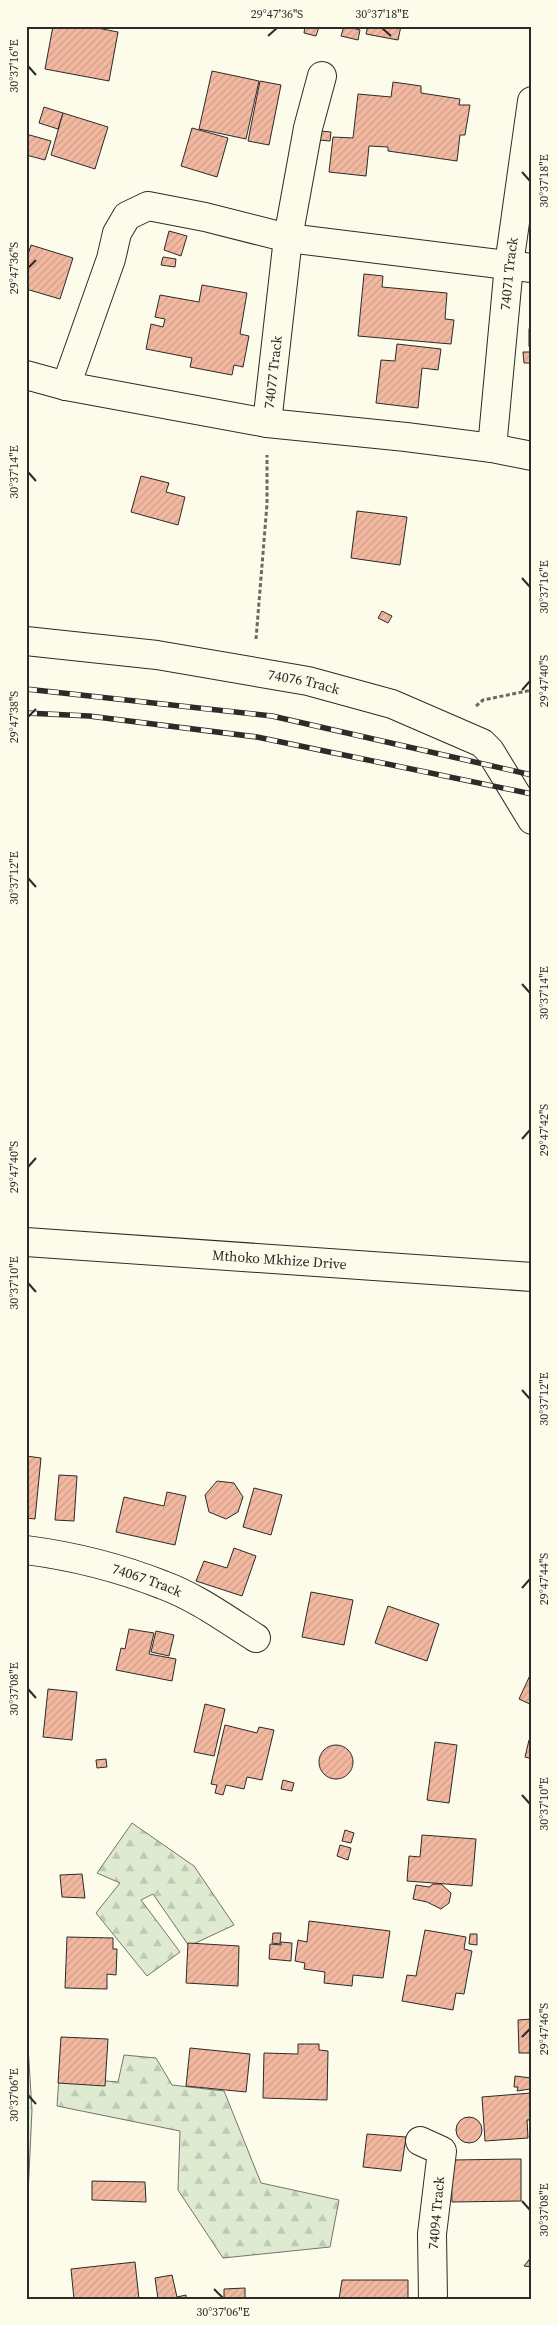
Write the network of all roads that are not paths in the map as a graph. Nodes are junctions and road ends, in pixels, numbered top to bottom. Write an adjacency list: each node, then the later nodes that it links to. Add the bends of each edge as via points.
1 (322, 76): 3 (street, 74077 Track, via 308,128)
2 (532, 101): 4 (street, 74071 Track)
3 (288, 238): 4 (street); 6 (street, via 148,206 127,216 117,233 111,259); 7 (street, 74077 Track)
4 (521, 266): 8 (street, 74071 Track)
5 (26, 376): 6 (street)
6 (66, 386): 7 (street)
7 (267, 423): 8 (street)
8 (492, 448): 9 (street)
9 (532, 456)
10 (26, 641): 11 (street, 74076 Track, via 157,655 308,681 392,704 482,743)
11 (532, 820)
12 (26, 1242): 13 (street, Mthoko Mkhize Drive)
13 (532, 1277)
14 (26, 1550): 15 (street, 74067 Track, via 80,1560 164,1585)
15 (256, 1638)
16 (420, 2141): 17 (street, 74094 Track, via 442,2151 432,2234)
17 (433, 2299)

